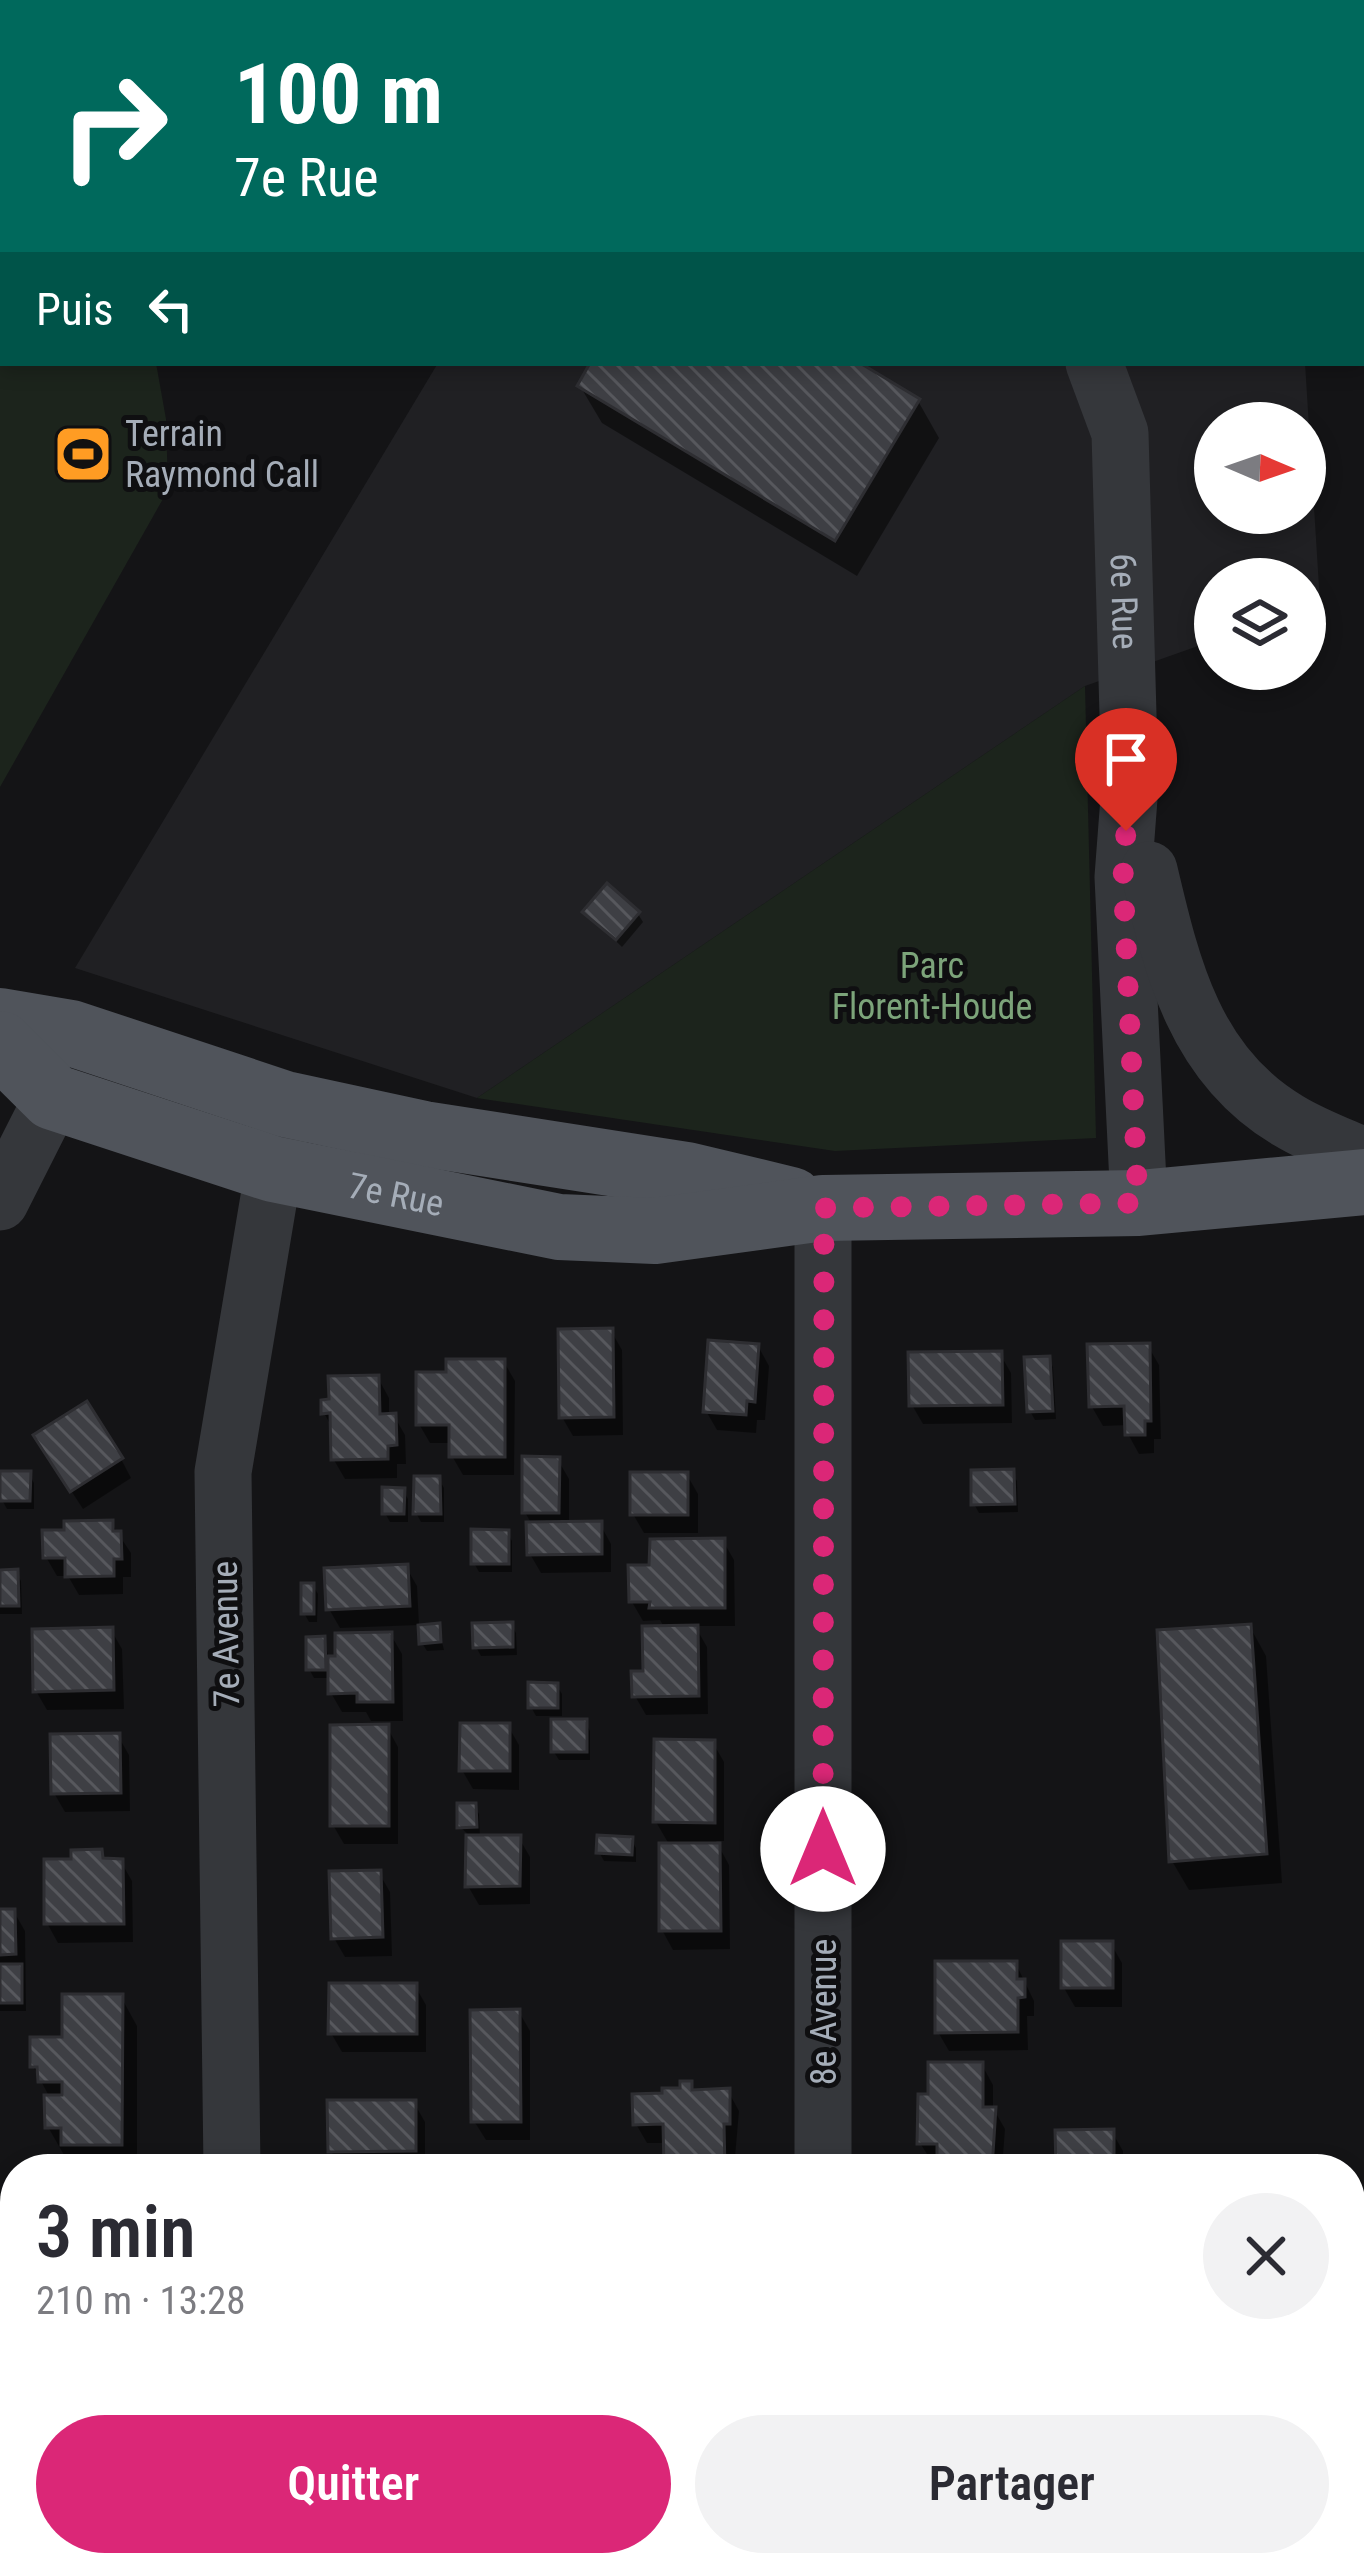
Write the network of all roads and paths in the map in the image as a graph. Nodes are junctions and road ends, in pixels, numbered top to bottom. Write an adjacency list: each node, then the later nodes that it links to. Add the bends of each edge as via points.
1 (1095, 366): 2 (street, 6e Rue, via 1120,433)
2 (1130, 785): 7 (street, via 1167,948 1192,1016 1225,1068 1286,1119); 11 (street, 6e Rue, via 1123,877)
3 (0, 1021): 6 (main road, 7e Rue, via 71,1033)
4 (0, 1044): 5 (main road, 7e Rue)
5 (53, 1097): 8 (main road, 7e Rue); 10 (street)
6 (285, 1104): 8 (street, 7e Avenue); 12 (main road, 7e Rue, via 687,1175)
7 (1364, 1156)
8 (273, 1169): 12 (main road, 7e Rue, via 559,1227 655,1231); 13 (street, 7e Avenue, via 223,1472)
9 (1364, 1182): 11 (main road, 7e Rue)
10 (0, 1202)
11 (1138, 1203): 12 (main road, 7e Rue)
12 (824, 1208): 14 (street, 8e Avenue)
13 (232, 2154)
14 (823, 2154)

